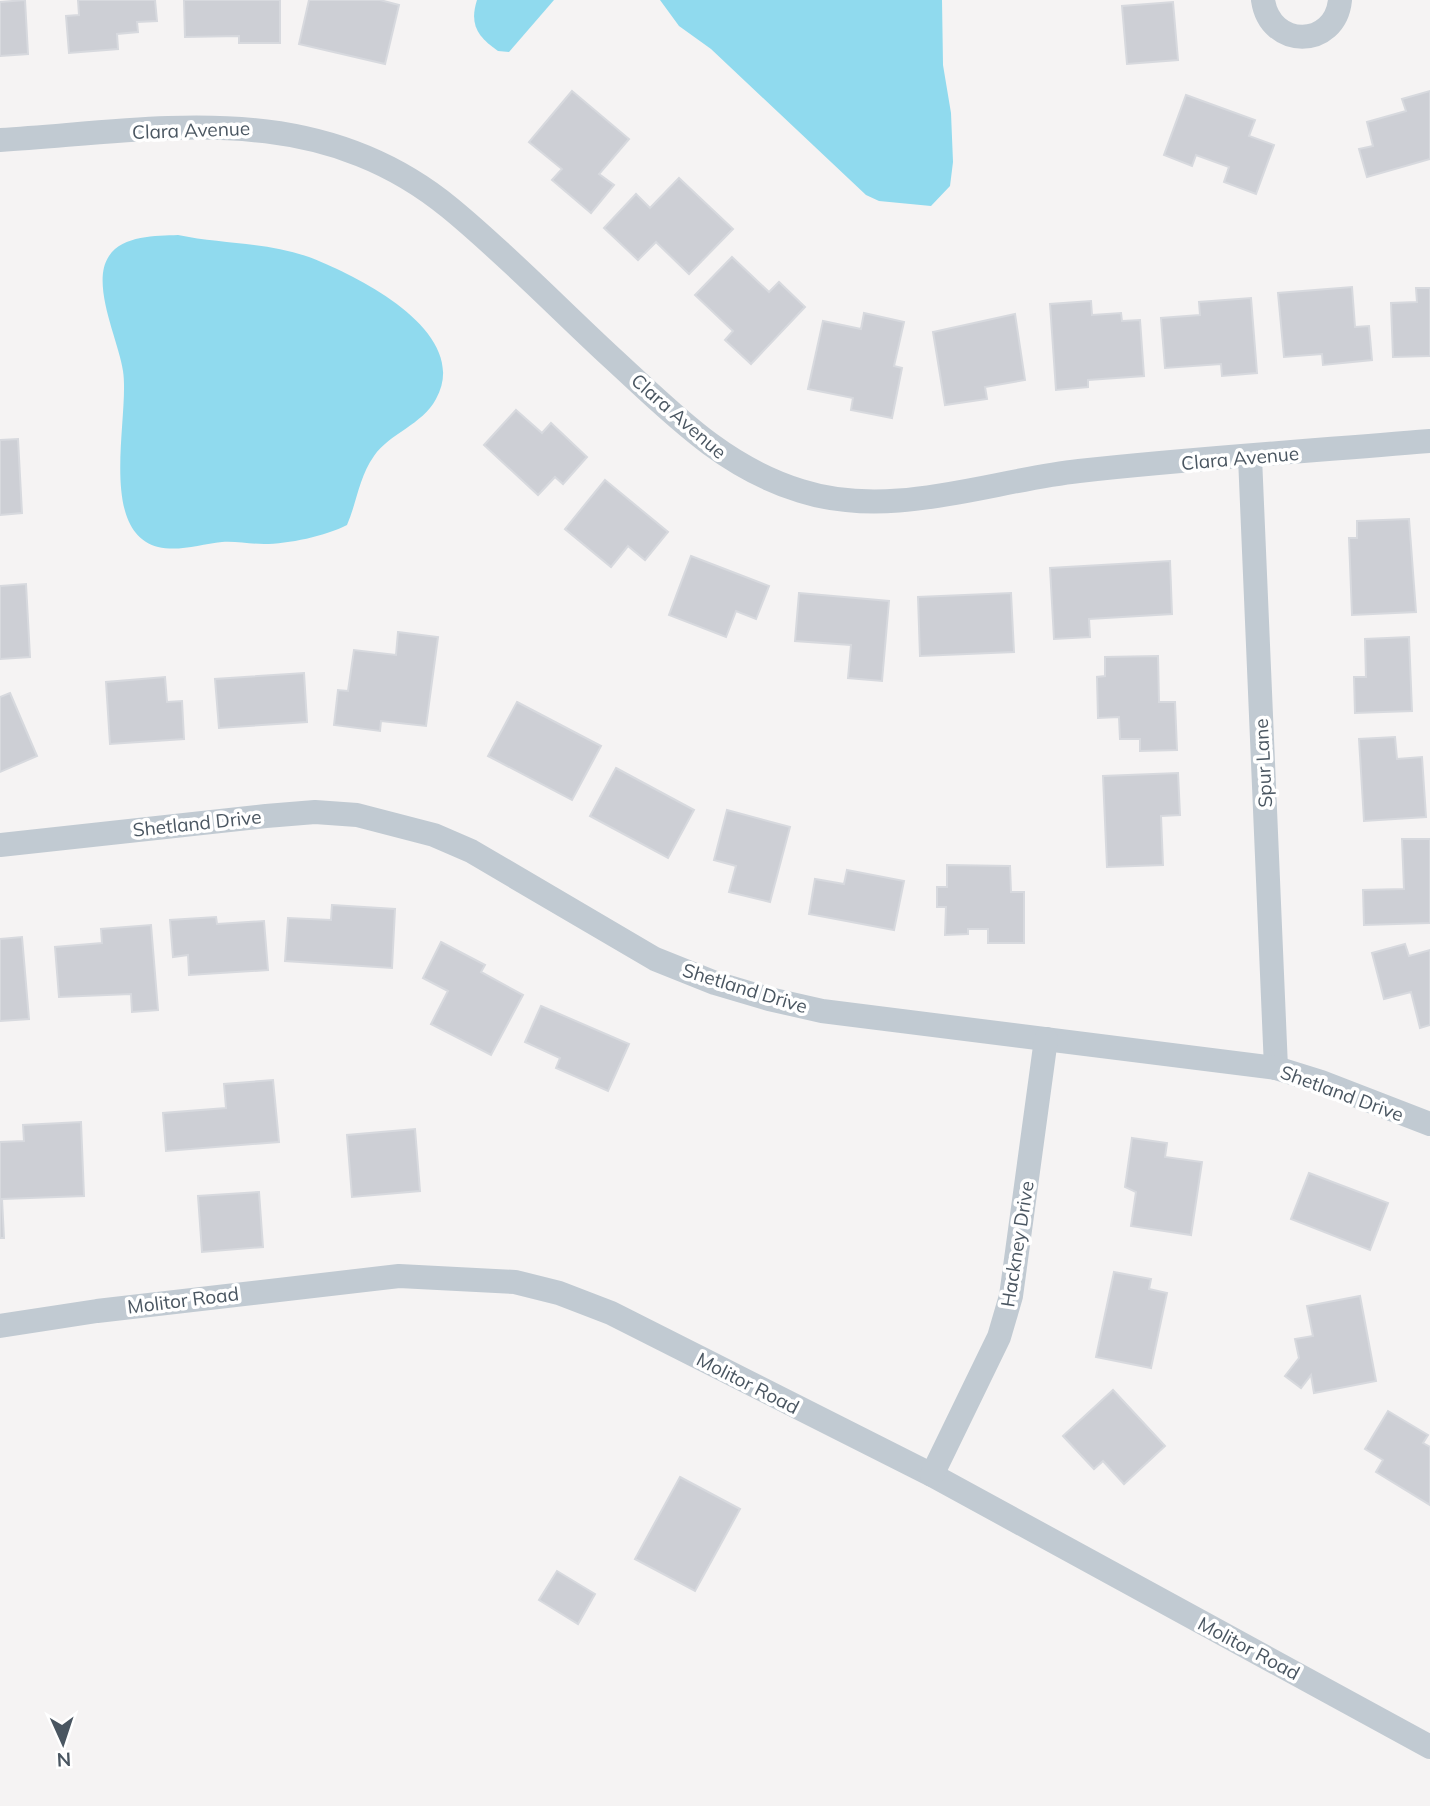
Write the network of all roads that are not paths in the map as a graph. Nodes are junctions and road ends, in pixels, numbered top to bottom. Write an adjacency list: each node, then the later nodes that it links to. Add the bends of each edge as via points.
1 (1263, 0): 2 (street, via 1273,25 1283,33 1305,37 1331,24)
2 (1340, 0)
3 (0, 140): 5 (street, Clara Avenue, via 211,127 260,129 345,147 379,162 449,206 696,435 749,472 806,493 879,502 1079,471)
4 (1430, 441): 5 (street, Clara Avenue)
5 (1250, 457): 8 (street, Spur Lane)
6 (0, 845): 7 (street, Shetland Drive, via 266,816 357,815 433,835 471,851 655,959 715,983 822,1010)
7 (1046, 1039): 8 (street, Shetland Drive); 11 (street, Hackney Drive, via 1011,1296 999,1337)
8 (1276, 1068): 9 (street, Shetland Drive)
9 (1430, 1124)
10 (0, 1326): 11 (street, Molitor Road, via 399,1276 515,1282 611,1313)
11 (932, 1475): 12 (street, Molitor Road)
12 (1430, 1747)

